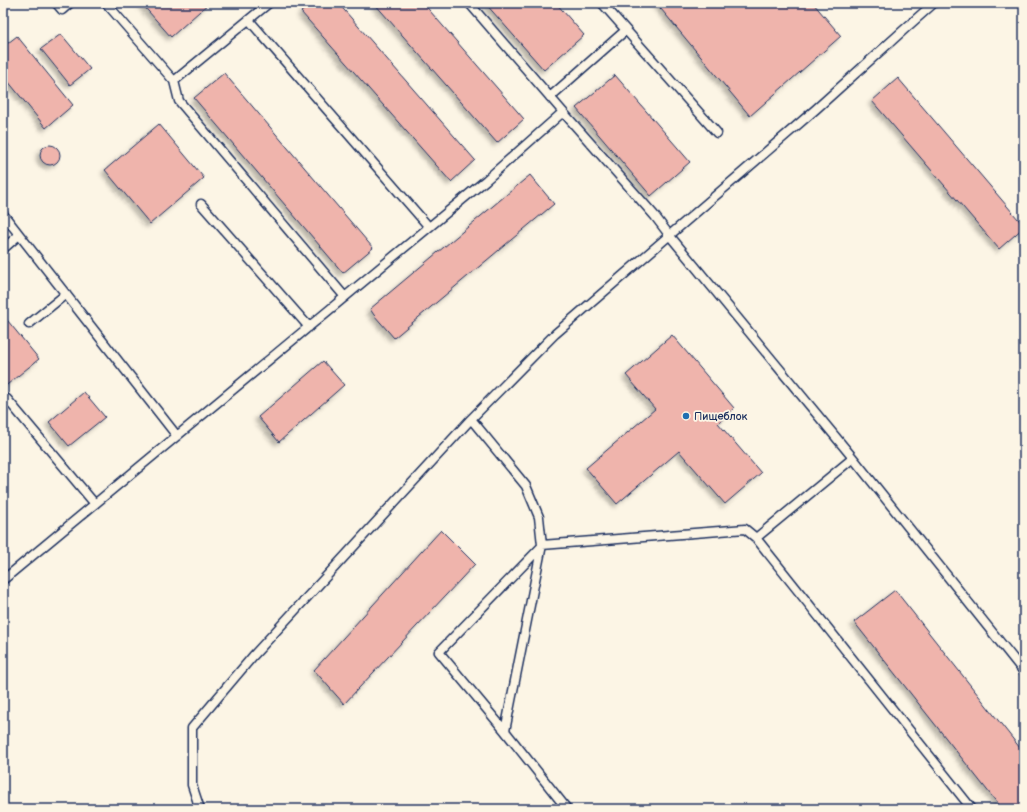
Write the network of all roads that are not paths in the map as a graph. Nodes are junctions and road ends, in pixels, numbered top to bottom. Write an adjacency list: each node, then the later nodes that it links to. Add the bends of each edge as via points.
1 (56, 3): 2 (lane, via 62,10)
2 (70, 3)
3 (106, 3): 10 (lane)
4 (269, 3): 8 (lane)
5 (469, 3): 11 (lane)
6 (602, 3): 9 (lane)
7 (934, 3): 18 (lane)
8 (248, 20): 10 (lane); 16 (lane)
9 (626, 30): 11 (lane); 13 (lane)
10 (174, 81): 21 (lane, via 179,101)
11 (550, 97): 12 (lane)
12 (563, 112): 16 (lane); 18 (lane)
13 (717, 133)
14 (201, 204): 23 (lane)
15 (3, 214): 17 (lane)
16 (429, 227): 21 (lane)
17 (19, 235): 19 (lane); 20 (lane)
18 (670, 236): 25 (lane, via 555,334); 27 (lane)
19 (3, 249)
20 (66, 294): 22 (lane); 26 (lane)
21 (345, 297): 23 (lane)
22 (29, 324)
23 (309, 327): 26 (lane)
24 (7, 399): 28 (lane)
25 (471, 419): 30 (lane, via 526,486 539,517); 34 (lane, via 253,656 192,728 192,785)
26 (177, 436): 28 (lane)
27 (853, 458): 29 (lane); 32 (lane)
28 (95, 504): 31 (lane)
29 (756, 538): 30 (lane, via 746,529); 36 (lane)
30 (542, 545): 33 (lane); 33 (lane, via 439,652)
31 (3, 580)
32 (1024, 672)
33 (505, 731): 35 (lane)
34 (200, 809)
35 (567, 809)
36 (972, 809)

